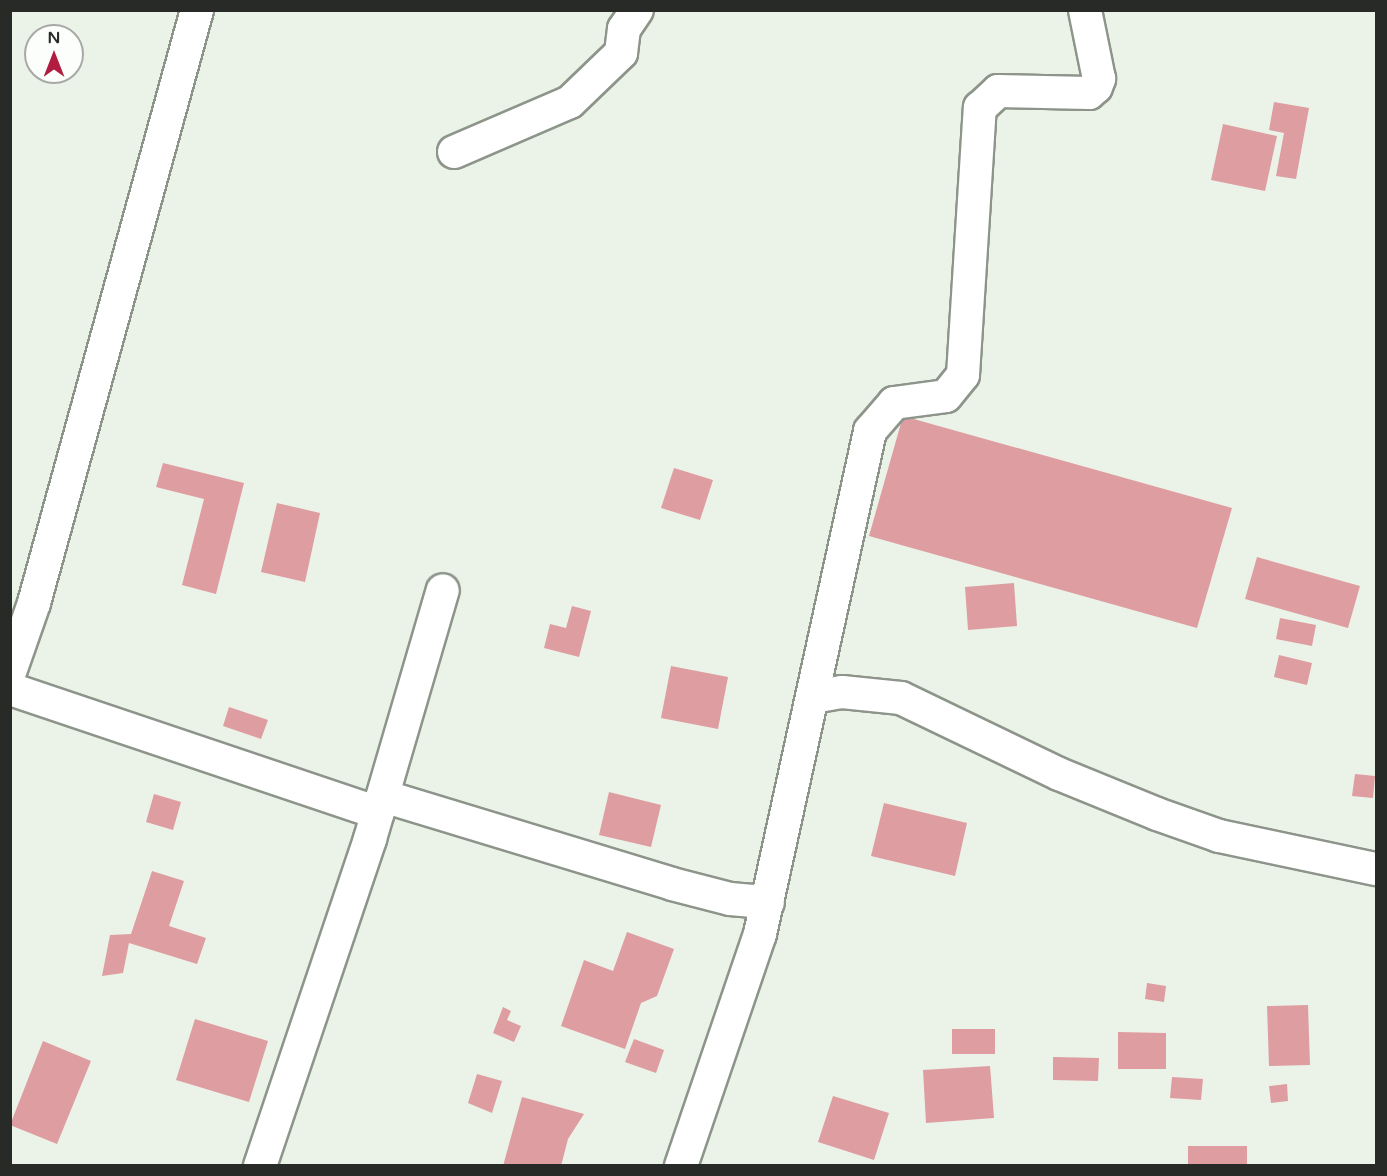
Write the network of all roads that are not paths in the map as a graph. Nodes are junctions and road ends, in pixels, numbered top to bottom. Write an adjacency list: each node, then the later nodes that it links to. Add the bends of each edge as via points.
1 (197, 10): 6 (street, via 34,603)
2 (637, 10): 4 (street, via 624,28 621,53 570,102)
3 (1085, 10): 8 (street, via 1099,79 1096,87 1089,93 998,91 980,108 963,375 946,396 894,403 870,431)
4 (454, 152)
5 (443, 590): 9 (street)
6 (10, 672)
7 (10, 689): 9 (street)
8 (813, 698): 10 (street, via 842,692 901,698 1059,774 1167,818 1219,836); 11 (street)
9 (380, 805): 11 (street, via 672,884); 12 (street)
10 (1377, 869)
11 (768, 902): 13 (street)
12 (260, 1166)
13 (681, 1166)

